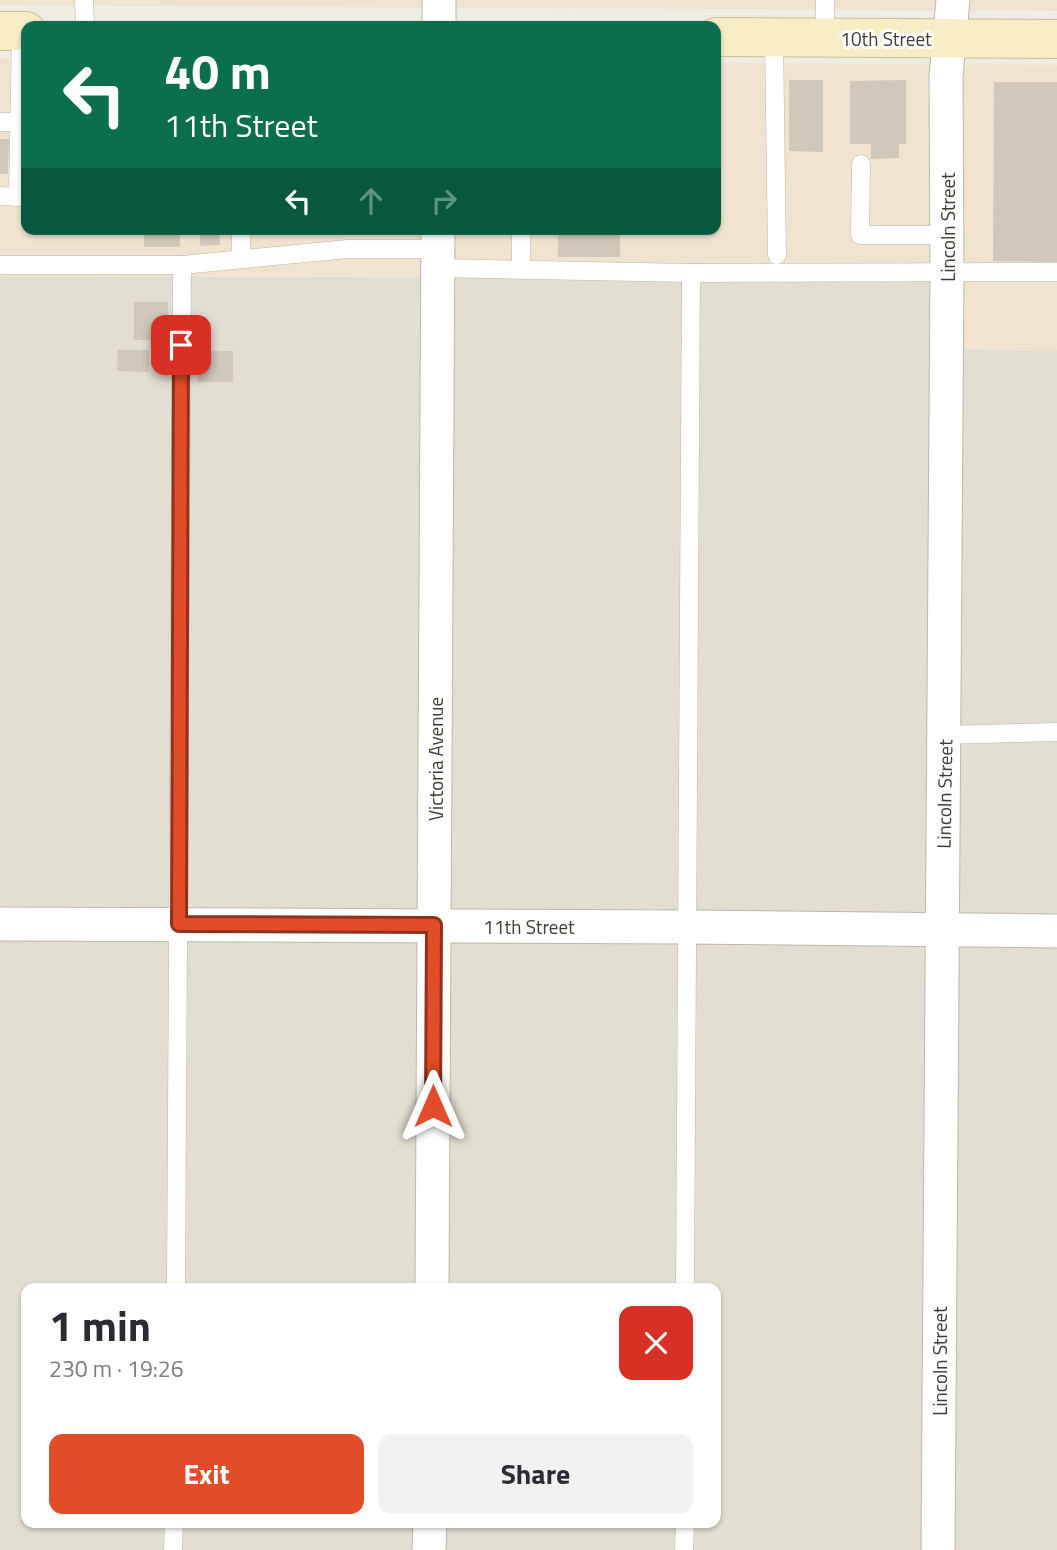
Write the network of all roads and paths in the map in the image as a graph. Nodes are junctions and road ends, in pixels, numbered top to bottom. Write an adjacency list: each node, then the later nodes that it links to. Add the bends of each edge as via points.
1 (84, 0): 5 (lane)
2 (439, 0): 6 (street)
3 (825, 0): 10 (lane)
4 (953, 0): 11 (street, Lincoln Street)
5 (85, 21)
6 (439, 21)
7 (16, 31): 13 (lane)
8 (721, 37): 9 (street, 10th Street)
9 (774, 37): 10 (street, 10th Street); 23 (lane)
10 (825, 38): 11 (street, 10th Street)
11 (949, 39): 12 (street, 10th Street); 21 (street, Lincoln Street)
12 (1057, 40)
13 (21, 70)
14 (21, 121): 15 (lane)
15 (0, 122)
16 (21, 151): 18 (lane, via 18,197)
17 (860, 164): 21 (lane, via 860,235)
18 (0, 197)
19 (241, 235): 24 (lane)
20 (522, 235): 27 (lane)
21 (947, 235): 28 (street, Lincoln Street)
22 (438, 249): 24 (lane, via 348,250); 27 (lane); 35 (street, Victoria Avenue)
23 (778, 255)
24 (241, 259): 26 (lane)
25 (0, 265): 26 (lane)
26 (182, 265): 34 (lane)
27 (522, 270): 30 (lane)
28 (947, 271): 29 (lane); 30 (lane); 32 (street, Lincoln Street)
29 (1057, 272)
30 (691, 273): 36 (lane)
31 (1057, 732): 32 (lane)
32 (944, 735): 37 (street, Lincoln Street)
33 (0, 924): 34 (street, 11th Street)
34 (179, 924): 35 (street, 11th Street); 39 (lane)
35 (434, 925): 36 (street, 11th Street); 40 (street, Victoria Avenue)
36 (686, 927): 37 (street, 11th Street); 41 (lane)
37 (942, 930): 38 (street, 11th Street); 48 (street, Lincoln Street)
38 (1057, 931)
39 (176, 1283)
40 (432, 1283)
41 (685, 1283)
42 (173, 1528): 45 (lane)
43 (430, 1528): 46 (street)
44 (684, 1528): 47 (lane)
45 (173, 1550)
46 (429, 1550)
47 (684, 1550)
48 (938, 1550)

